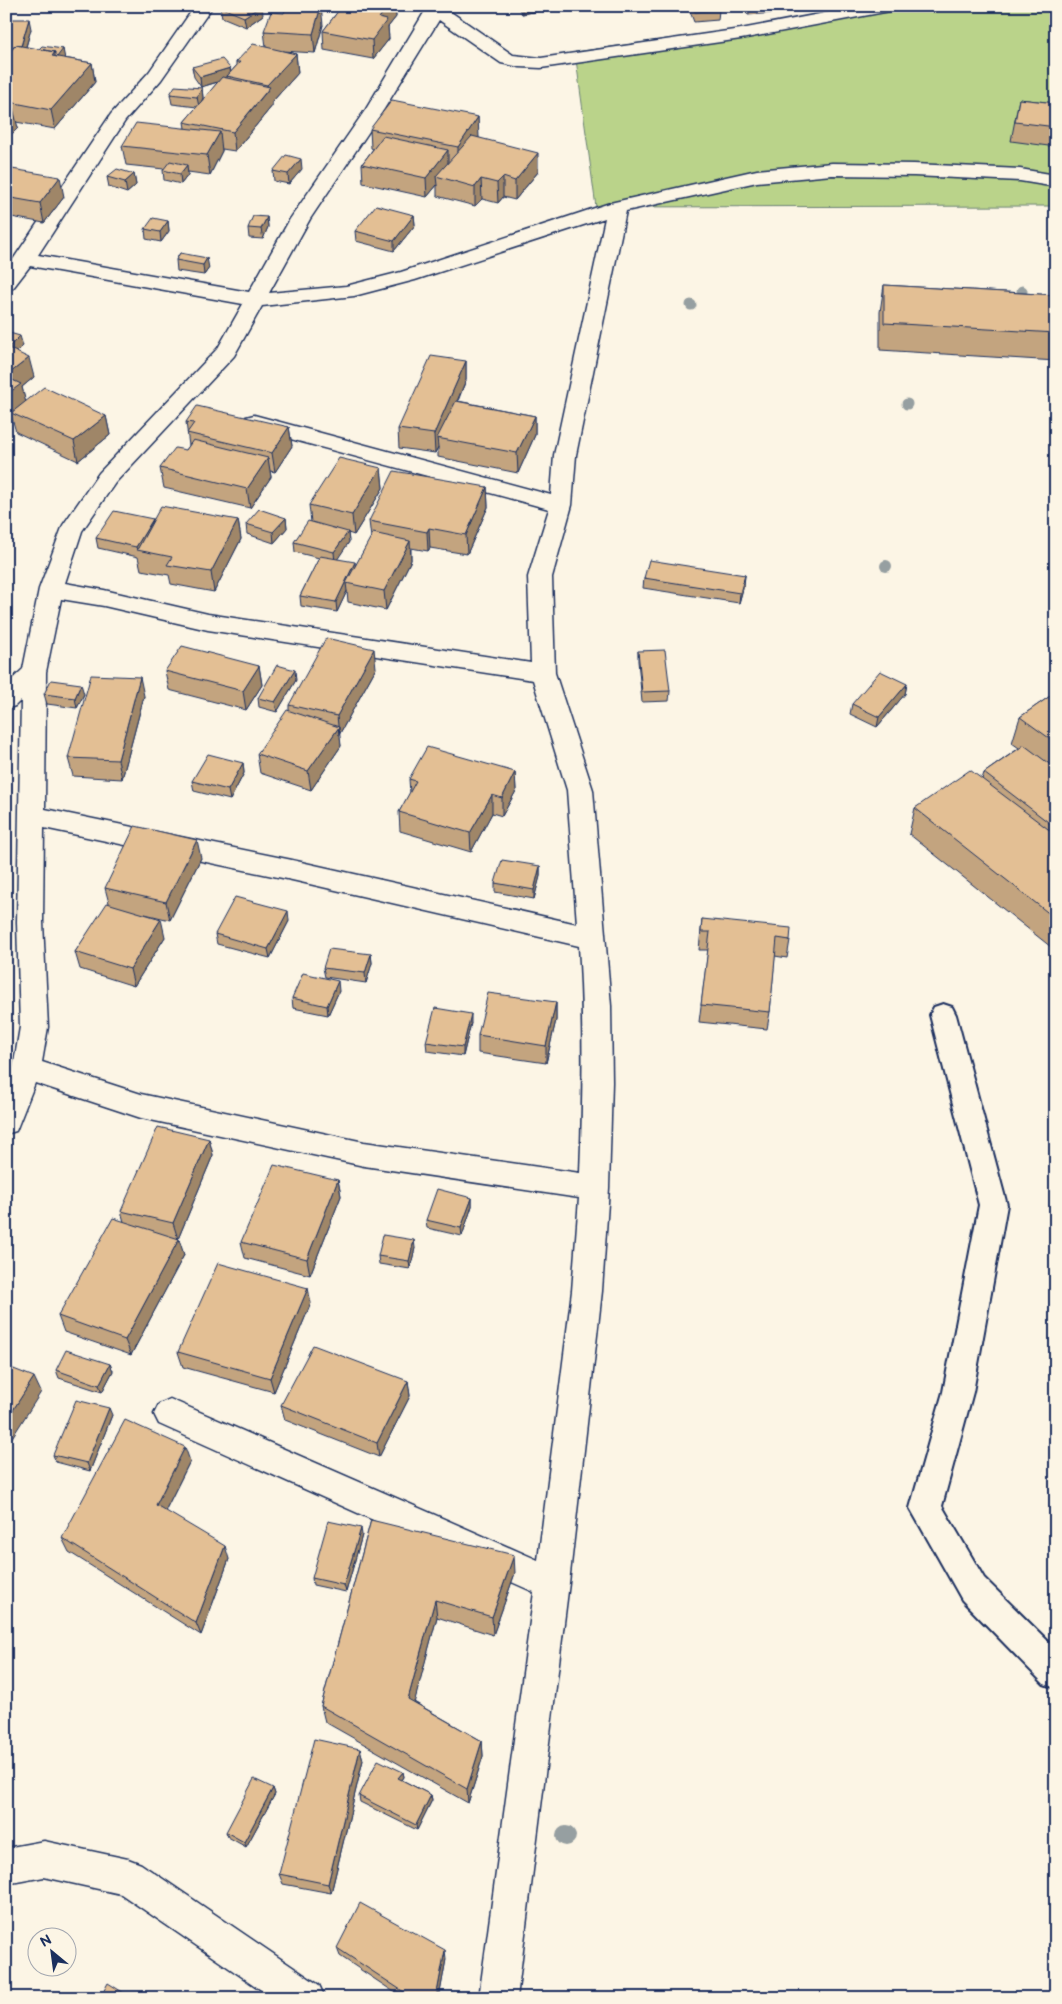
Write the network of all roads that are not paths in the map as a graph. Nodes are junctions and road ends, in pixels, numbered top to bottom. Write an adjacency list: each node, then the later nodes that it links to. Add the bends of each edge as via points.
1 (204, 6): 6 (street, via 155,76 118,118)
2 (890, 6): 3 (street, via 741,34 541,63 507,59)
3 (436, 8): 8 (street, via 382,110 300,219)
4 (1056, 181): 5 (street, via 1020,175 832,169 757,176)
5 (617, 207): 8 (street, via 493,250 347,292); 10 (street, via 565,456)
6 (25, 259): 7 (street); 8 (street)
7 (6, 284)
8 (257, 300): 11 (street, via 227,351 187,403 107,478 71,530)
9 (235, 416): 10 (street)
10 (561, 505): 13 (street, via 540,577)
11 (51, 589): 12 (street); 13 (street, via 208,622)
12 (34, 672): 14 (street); 15 (street)
13 (543, 673): 16 (street, via 580,790)
14 (6, 700)
15 (32, 816): 16 (street, via 292,870); 18 (street, via 30,922 34,1027)
16 (592, 938): 20 (street, via 598,1082)
17 (943, 1015): 23 (lane, via 993,1205 958,1392 926,1508 973,1589)
18 (27, 1069): 19 (street); 20 (street, via 141,1106 355,1152)
19 (6, 1122)
20 (594, 1188): 22 (street, via 587,1292)
21 (170, 1414): 22 (street)
22 (552, 1583): 26 (street)
23 (1056, 1672)
24 (6, 1866): 25 (street, via 44,1860 128,1877)
25 (306, 1998)
26 (498, 1998)

